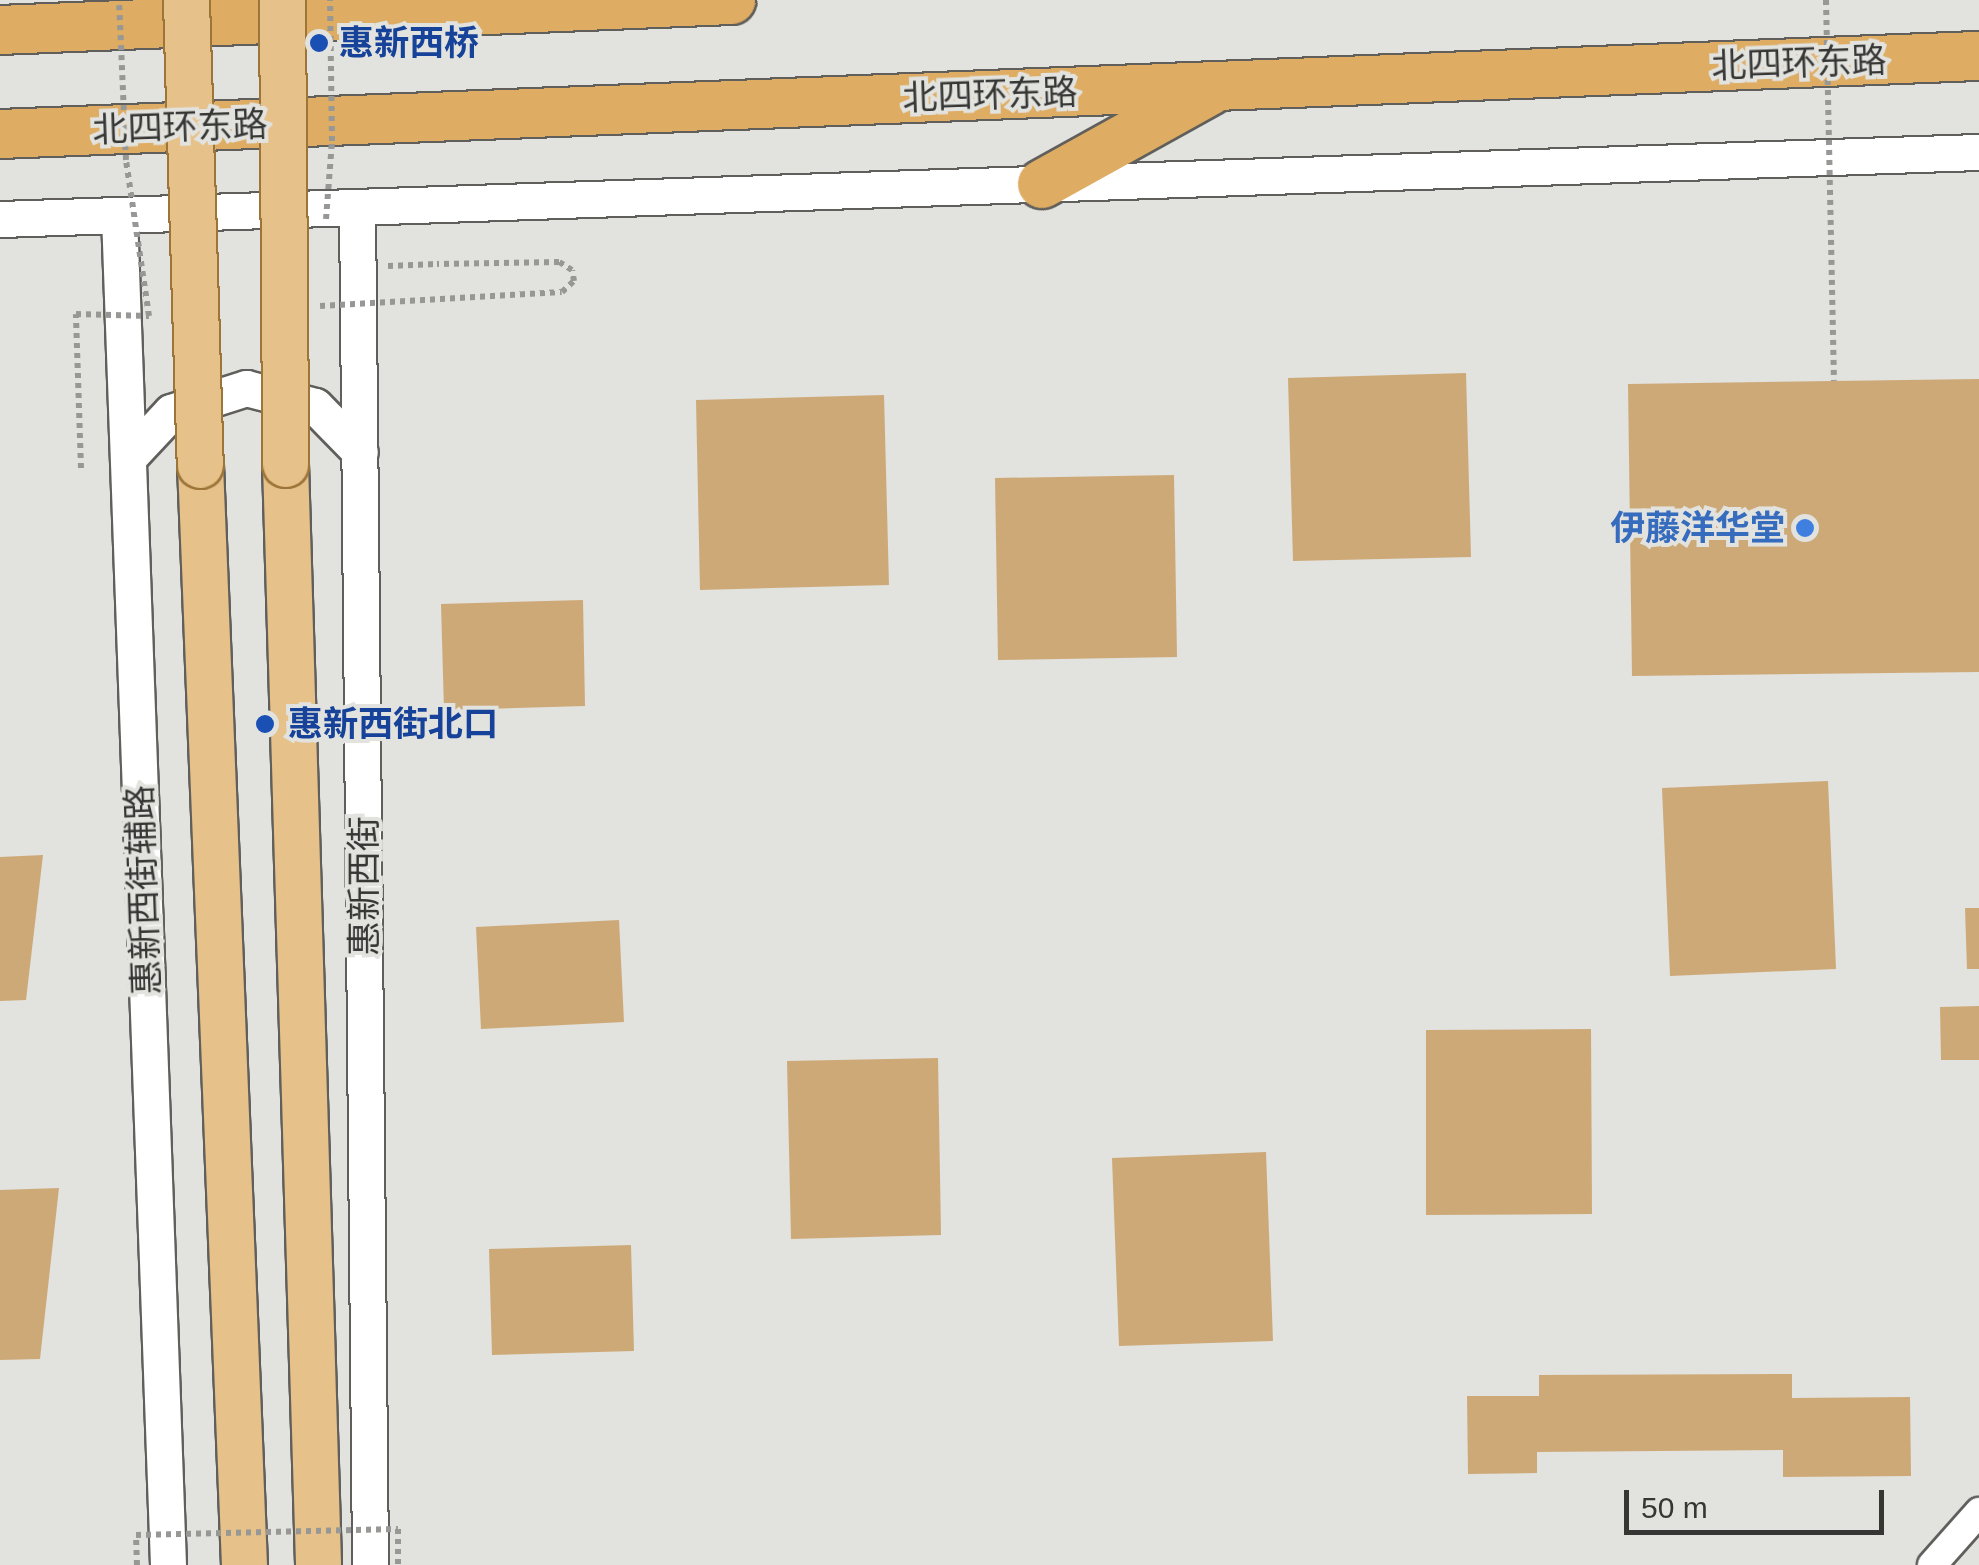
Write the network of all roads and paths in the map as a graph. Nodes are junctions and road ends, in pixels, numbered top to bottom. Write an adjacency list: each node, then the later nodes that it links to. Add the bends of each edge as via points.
1 (119, 0): 22 (path, bridge, via 126,160 149,316 76,314)
2 (186, 0): 26 (main road, bridge)
3 (282, 0): 27 (main road, 惠新西街, bridge, via 284,464)
4 (330, 0): 16 (path, bridge, via 332,141)
5 (731, 0): 7 (highway)
6 (1826, 0): 19 (path, bridge)
7 (0, 30)
8 (1979, 56): 9 (highway, 北四环东路)
9 (1217, 86): 10 (highway, 北四环东路); 12 (highway)
10 (0, 134)
11 (1979, 152): 12 (street)
12 (1042, 184): 13 (street)
13 (357, 207): 14 (street); 17 (street, 惠新西街)
14 (119, 215): 15 (street); 21 (street, 惠新西街辅路)
15 (0, 219)
16 (325, 232)
17 (358, 267): 18 (path, bridge, via 558,262 572,270 574,281 562,292 320,306); 20 (street, 惠新西街)
18 (321, 288)
19 (1834, 381)
20 (360, 452): 21 (street, via 315,406 246,388 171,412); 28 (street, 惠新西街)
21 (128, 458): 25 (street, 惠新西街辅路)
22 (81, 468)
23 (1979, 1512): 30 (street)
24 (136, 1565): 29 (path, bridge, via 136,1534 398,1530)
25 (168, 1565)
26 (244, 1565)
27 (318, 1565)
28 (370, 1565)
29 (398, 1565)
30 (1932, 1565)

